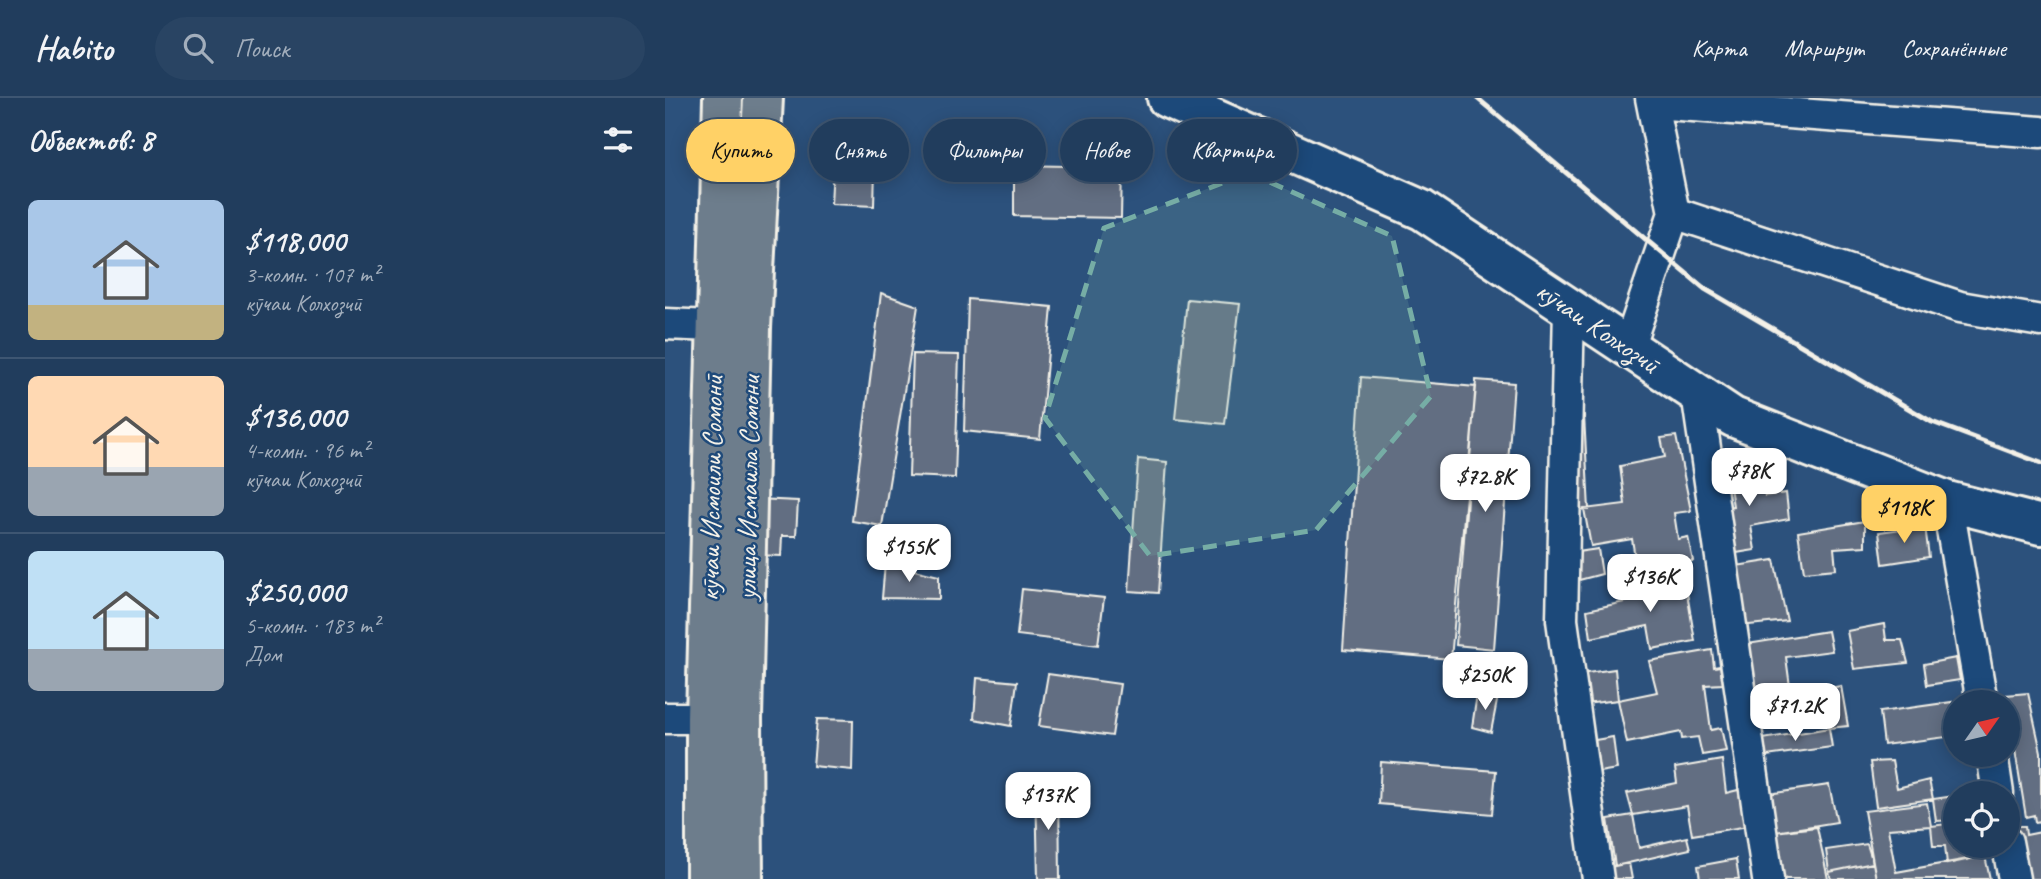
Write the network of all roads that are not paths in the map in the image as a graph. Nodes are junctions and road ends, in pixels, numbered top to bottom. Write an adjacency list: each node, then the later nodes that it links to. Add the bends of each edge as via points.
1 (723, 98): 10 (main road, кӯчаи Исмоили Сомонӣ)
2 (763, 98): 10 (main road)
3 (1167, 98): 7 (main road, кӯчаи Колхозчӣ, via 1422,210)
4 (1652, 101): 5 (street); 6 (street)
5 (2041, 132)
6 (1674, 213): 8 (street, via 1960,307); 11 (street)
7 (1569, 308): 11 (main road, кӯчаи Колхозчӣ); 21 (street, via 1562,620)
8 (2041, 320)
9 (665, 324): 10 (street)
10 (733, 326): 17 (main road, кӯчаи Исмоили Сомонӣ)
11 (1628, 348): 12 (main road, кӯчаи Колхозчӣ)
12 (1697, 393): 13 (main road, кӯчаи Колхозчӣ, via 1733,417); 22 (street)
13 (1947, 501): 14 (main road, кӯчаи Колхозчӣ); 15 (street)
14 (2041, 525)
15 (1980, 690)
16 (665, 718): 17 (street)
17 (724, 718): 19 (main road, кӯчаи Исмоили Сомонӣ); 20 (main road)
18 (2010, 858): 23 (street)
19 (706, 879)
20 (743, 879)
21 (1598, 879)
22 (1768, 879)
23 (2014, 879)

